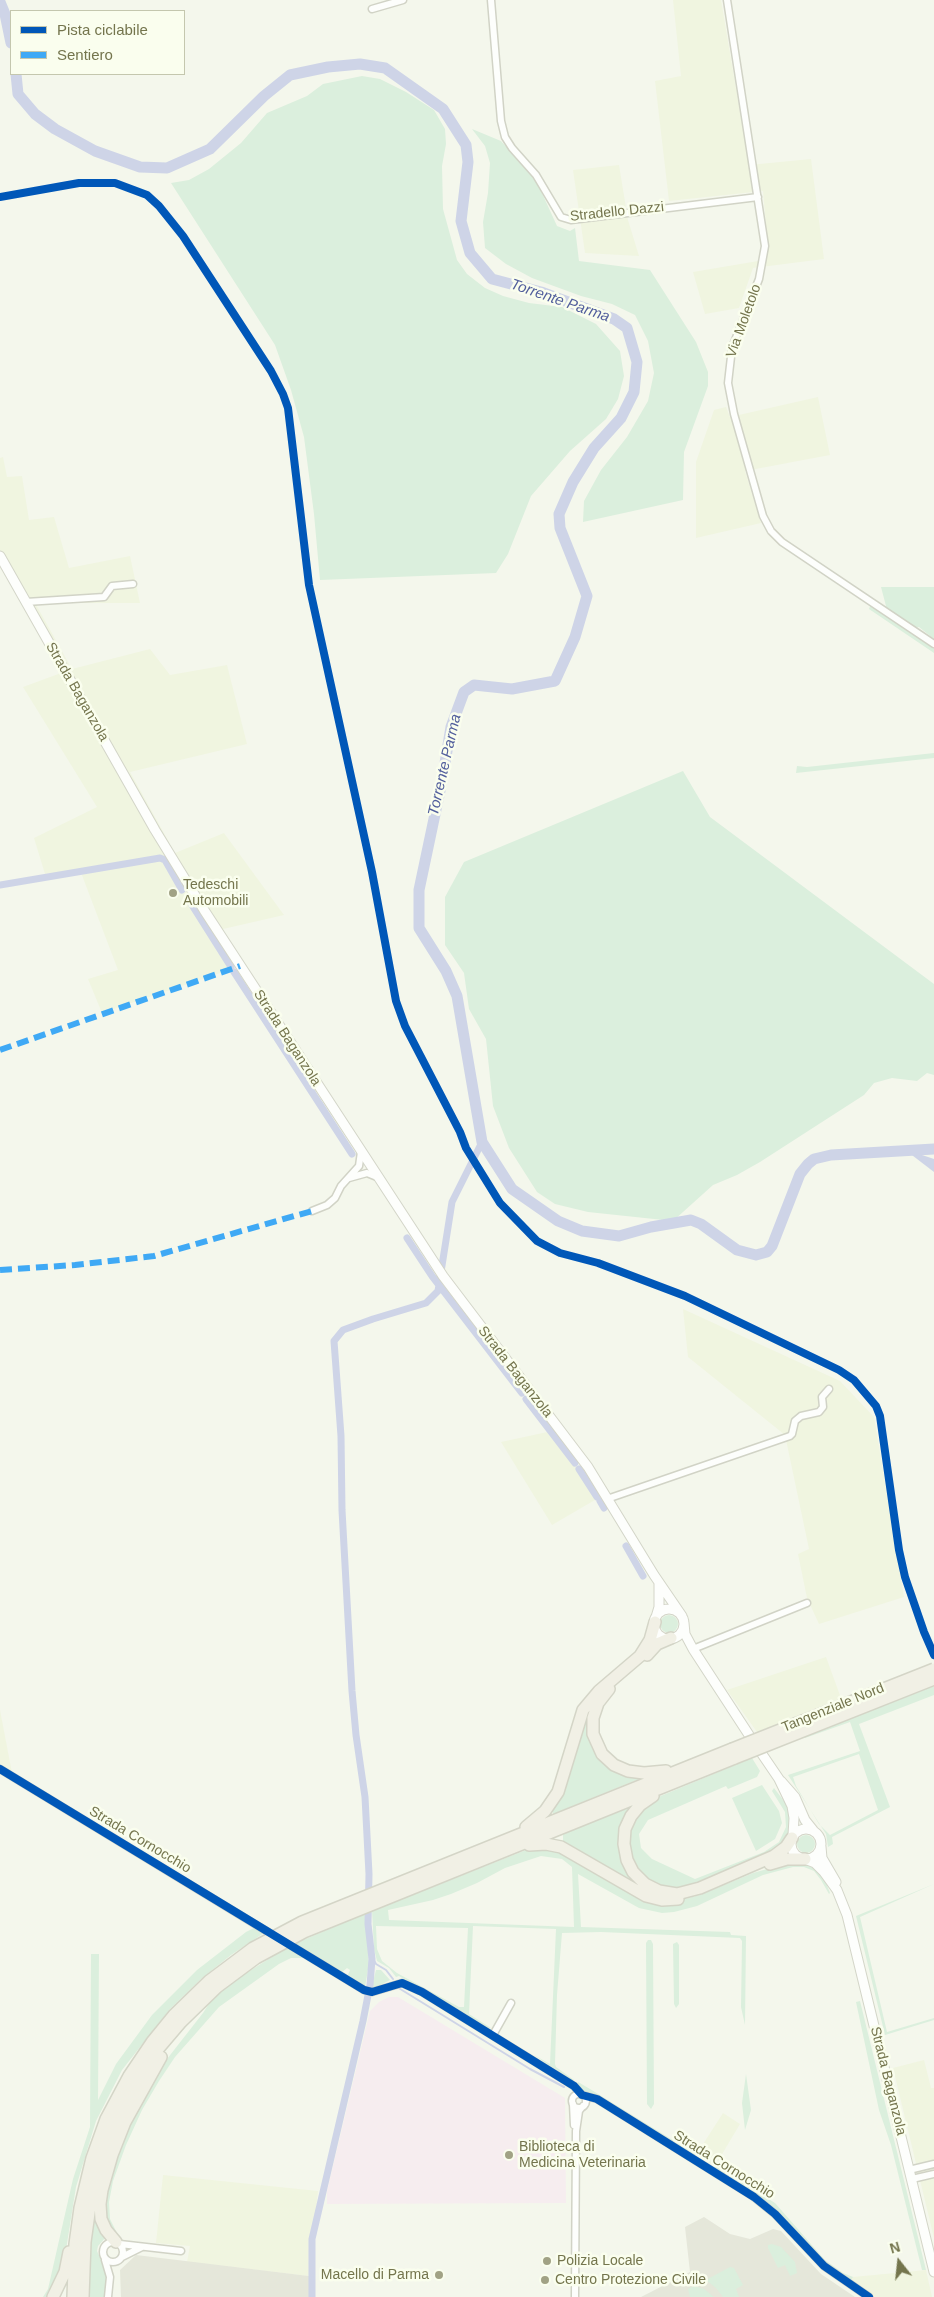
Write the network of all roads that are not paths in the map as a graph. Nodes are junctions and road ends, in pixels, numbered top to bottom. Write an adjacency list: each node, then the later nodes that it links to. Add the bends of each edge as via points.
1 (403, 0): 4 (street)
2 (491, 0): 5 (street, Stradello Dazzi, via 505,137 536,174 561,217 571,220)
3 (727, 0): 5 (street, Via Moletolo)
4 (372, 9)
5 (758, 197): 9 (street, Via Moletolo, via 765,237 764,261 734,342 728,376 732,408 765,520 785,544)
6 (0, 556): 8 (main road, Strada Baganzola)
7 (133, 584): 8 (street, via 112,586 104,597)
8 (26, 602): 10 (main road, Strada Baganzola, via 191,889)
9 (934, 644)
10 (360, 1149): 11 (main road, Strada Baganzola); 12 (street)
11 (370, 1164): 12 (street, via 366,1170); 13 (main road, Strada Baganzola)
12 (358, 1172): 13 (street); 14 (street, via 339,1189 335,1198)
13 (380, 1178): 16 (main road, Strada Baganzola, via 442,1274 582,1459)
14 (312, 1211)
15 (829, 1389): 16 (street, via 822,1397 823,1406 819,1412 801,1416 790,1436)
16 (607, 1499): 17 (main road, Strada Baganzola)
17 (659, 1583): 19 (main road, via 660,1607); 20 (main road, Strada Baganzola)
18 (807, 1603): 22 (street)
19 (655, 1620): 20 (main road, via 663,1611 670,1609); 21 (main road, via 659,1635); 36 (highway, via 650,1640 640,1656 599,1690 583,1710 560,1786 545,1811 522,1829)
20 (683, 1620): 21 (main road, via 681,1632); 22 (main road, Strada Baganzola, via 685,1634)
21 (671, 1638): 22 (main road); 26 (highway, via 655,1646 601,1698 593,1718 596,1744 614,1765 639,1773 664,1771 707,1755)
22 (693, 1649): 25 (main road, Strada Baganzola)
23 (934, 1669): 26 (highway, Tangenziale Nord, bridge)
24 (934, 1679): 26 (highway, bridge)
25 (749, 1735)
26 (730, 1753): 28 (highway); 36 (highway)
27 (762, 1754): 30 (main road, Strada Baganzola)
28 (717, 1765): 32 (highway, via 701,1776 651,1797 633,1813 625,1829 624,1848 630,1866 640,1880 662,1892 692,1891 774,1856); 34 (highway)
29 (0, 1769): 40 (street, Strada Cornocchio)
30 (779, 1779): 31 (main road, Strada Baganzola, via 795,1797 804,1820); 32 (main road, Strada Baganzola, via 794,1812)
31 (813, 1830): 32 (main road, via 801,1829); 33 (main road, Strada Baganzola, via 820,1837)
32 (792, 1838): 35 (main road, Strada Baganzola, via 794,1852)
33 (822, 1847): 35 (main road, via 816,1855); 38 (main road, Strada Baganzola, via 821,1856 834,1876)
34 (487, 1858): 35 (highway, via 532,1845 557,1846 640,1893 668,1900 698,1894 781,1860); 37 (highway)
35 (805, 1859): 38 (main road, Strada Baganzola, via 820,1866)
36 (445, 1864): 37 (highway)
37 (404, 1886): 39 (highway)
38 (838, 1892): 54 (main road, Strada Baganzola, via 854,1941)
39 (333, 1915): 42 (highway, via 261,1954); 51 (highway, via 290,1928 253,1948 188,2000 156,2036 129,2076 106,2119)
40 (268, 1932)
41 (290, 1945): 44 (street, Strada Cornocchio, via 364,1990 372,1992 402,1983 414,1987)
42 (206, 1996): 55 (highway, via 156,2066 115,2146 100,2208 104,2227); 64 (highway, via 154,2055 112,2130 90,2206)
43 (511, 2003): 44 (street)
44 (493, 2036): 45 (street, Strada Cornocchio)
45 (570, 2084): 46 (street, Strada Cornocchio); 47 (street)
46 (582, 2095): 47 (street, via 576,2095); 48 (street, Strada Cornocchio); 49 (street, via 586,2100)
47 (573, 2101): 49 (street, via 578,2108); 50 (street)
48 (601, 2103): 49 (street, via 590,2102); 67 (street, Strada Cornocchio, via 762,2203 824,2266)
49 (584, 2106): 50 (street, via 579,2111)
50 (576, 2130): 66 (street)
51 (91, 2161): 62 (highway, via 79,2192 65,2272); 63 (highway, via 78,2222)
52 (934, 2164): 54 (street)
53 (934, 2174): 54 (street)
54 (910, 2175): 60 (main road, Strada Baganzola)
55 (118, 2243): 56 (street); 58 (street, via 105,2244); 59 (street, via 123,2250)
56 (146, 2247): 57 (street); 59 (street)
57 (181, 2251)
58 (103, 2256): 59 (street, via 110,2262); 61 (street)
59 (120, 2259): 61 (street)
60 (934, 2272)
61 (110, 2279): 65 (street)
62 (53, 2297)
63 (73, 2297)
64 (83, 2297)
65 (108, 2297)
66 (575, 2297)
67 (869, 2297)

